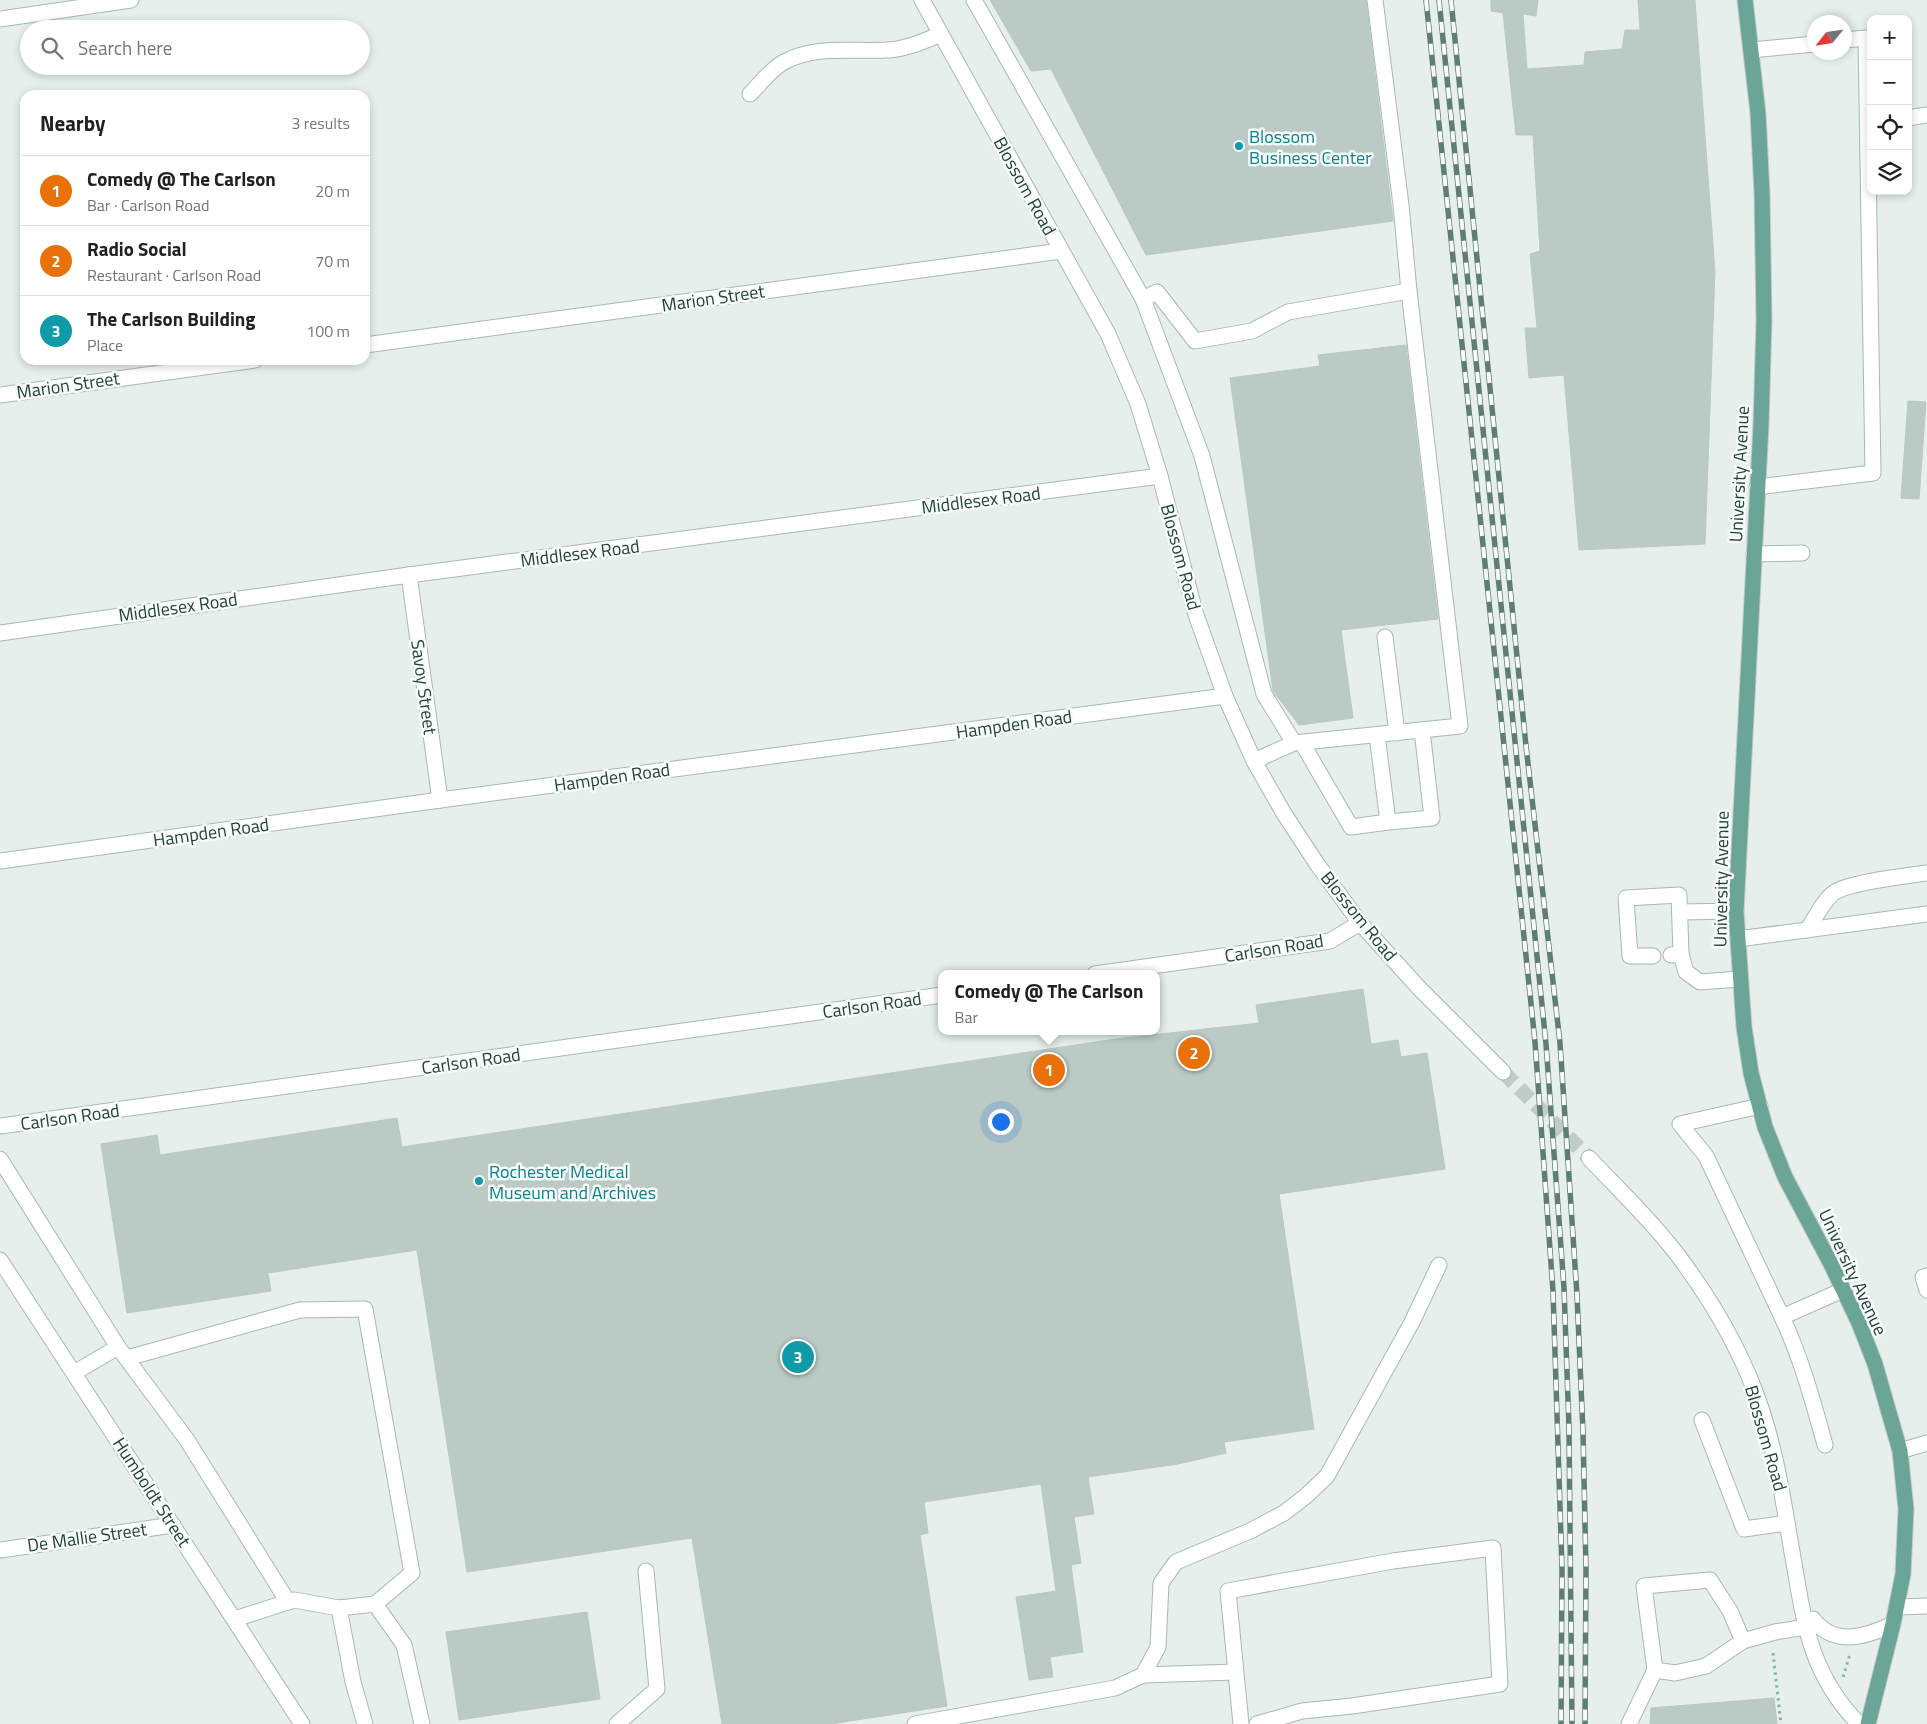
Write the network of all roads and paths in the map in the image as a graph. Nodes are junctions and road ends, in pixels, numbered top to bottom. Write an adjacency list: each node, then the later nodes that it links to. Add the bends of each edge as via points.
1 (131, 0): 6 (street)
2 (922, 0): 7 (street, Blossom Road)
3 (974, 0): 16 (street)
4 (1375, 0): 15 (street)
5 (1745, 0): 10 (main road, University Avenue)
6 (0, 19)
7 (941, 34): 11 (street, via 888,50 832,49 797,56 781,64); 14 (street, Blossom Road)
8 (1852, 39): 21 (street, via 1866,38 1873,473)
9 (1807, 45): 10 (street)
10 (1752, 50): 21 (main road, University Avenue, via 1762,194 1764,320)
11 (750, 94)
12 (1927, 115): 13 (street)
13 (1912, 117)
14 (1061, 251): 17 (street, Marion Street); 20 (street, Blossom Road, via 1108,334 1138,404)
15 (1409, 291): 16 (street, via 1288,312 1252,330 1196,341 1157,292); 28 (street, via 1460,726)
16 (1143, 299): 31 (street, via 1202,456 1264,694)
17 (370, 344)
18 (219, 365): 19 (street, Marion Street)
19 (0, 395)
20 (1160, 476): 24 (street, Middlesex Road); 27 (street, Blossom Road, via 1195,612)
21 (1757, 487): 23 (main road, University Avenue)
22 (1802, 553): 23 (street)
23 (1754, 554): 37 (main road, University Avenue)
24 (409, 575): 25 (street, Middlesex Road); 33 (street, Savoy Street)
25 (0, 633)
26 (1385, 637): 29 (street)
27 (1225, 696): 32 (street, Blossom Road); 33 (street, Hampden Road)
28 (1422, 730): 29 (street); 34 (street, via 1432,818)
29 (1397, 733): 30 (street)
30 (1377, 735): 31 (street); 34 (street)
31 (1298, 743): 32 (street); 34 (street, via 1351,827)
32 (1254, 760): 40 (street, Blossom Road, via 1293,827)
33 (440, 800): 35 (street, Hampden Road)
34 (1388, 822)
35 (0, 861)
36 (1927, 873): 41 (street, via 1849,886 1834,892)
37 (1736, 911): 38 (street); 42 (main road, University Avenue)
38 (1680, 912): 43 (street, via 1679,895 1626,898 1630,956); 45 (street, via 1676,954 1686,972 1700,982)
39 (1927, 914): 41 (street)
40 (1360, 923): 44 (street, Carlson Road, via 1330,941); 47 (street, Blossom Road)
41 (1807, 930): 42 (street)
42 (1738, 940): 45 (main road, University Avenue)
43 (1653, 956)
44 (1123, 970)
45 (1740, 979): 48 (main road, University Avenue, via 1751,1074)
46 (938, 996): 49 (street, Carlson Road)
47 (1503, 1072)
48 (1760, 1106): 55 (main road, University Avenue, via 1785,1177); 57 (street, via 1680,1124 1706,1156)
49 (0, 1126)
50 (1589, 1158): 64 (street, Blossom Road, via 1684,1263 1715,1309 1739,1355 1762,1411 1782,1488)
51 (0, 1159): 58 (street)
52 (0, 1260): 59 (street, Humboldt Street)
53 (1440, 1265): 81 (street, via 1327,1476 1284,1513 1176,1562 1161,1583 1158,1648)
54 (1927, 1276): 56 (street, via 1923,1277)
55 (1843, 1290): 57 (street); 63 (main road, University Avenue, via 1875,1364)
56 (1927, 1290)
57 (1782, 1317): 62 (street, via 1810,1389)
58 (123, 1353): 59 (street); 68 (street, via 187,1440); 69 (street, via 300,1310 365,1309 412,1573)
59 (74, 1373): 65 (street, Humboldt Street)
60 (1702, 1420): 64 (street, via 1744,1529)
61 (1927, 1444): 63 (street)
62 (1825, 1445)
63 (1900, 1451): 70 (main road, University Avenue, via 1906,1509 1903,1574)
64 (1787, 1523): 75 (street, Blossom Road, via 1801,1602)
65 (174, 1525): 66 (street, De Mallie Street); 73 (street, Humboldt Street)
66 (0, 1550)
67 (646, 1571): 86 (street, via 657,1689)
68 (288, 1602): 72 (street, via 294,1600); 73 (street)
69 (375, 1604): 72 (street); 85 (street, via 404,1646)
70 (1897, 1606): 71 (street); 74 (main road, University Avenue)
71 (1927, 1606)
72 (339, 1608): 84 (street)
73 (235, 1619): 83 (street, Humboldt Street)
74 (1893, 1624): 75 (street, via 1870,1635 1855,1637 1836,1635); 93 (main road, University Avenue)
75 (1812, 1626): 76 (street); 92 (street, Blossom Road, via 1820,1670 1841,1706)
76 (1743, 1641): 79 (street, via 1706,1666 1675,1673); 79 (street, via 1730,1611 1710,1580 1644,1586)
77 (1851, 1651): 82 (path)
78 (1773, 1653): 91 (path)
79 (1655, 1670): 90 (street)
80 (1236, 1672): 81 (street); 88 (street); 89 (street, via 1228,1591 1393,1561 1493,1548 1500,1684 1302,1711)
81 (1143, 1674): 87 (street, via 1115,1688)
82 (1843, 1680)
83 (302, 1724)
84 (365, 1724)
85 (422, 1724)
86 (617, 1724)
87 (915, 1724)
88 (1241, 1724)
89 (1257, 1724)
90 (1629, 1724)
91 (1781, 1724)
92 (1859, 1724)
93 (1868, 1724)

